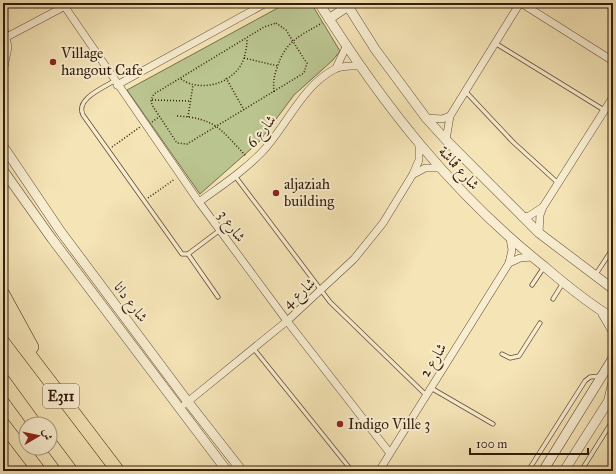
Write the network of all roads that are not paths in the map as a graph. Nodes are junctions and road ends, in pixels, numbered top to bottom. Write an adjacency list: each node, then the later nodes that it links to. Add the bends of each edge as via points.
1 (266, 3): 14 (street)
2 (319, 3): 6 (street, شارع قماشة)
3 (520, 3): 8 (street); 10 (street)
4 (68, 5): 7 (street); 14 (street, شارع 3)
5 (347, 5): 6 (street); 19 (street, شارع قماشة, via 375,50)
6 (329, 19): 9 (street, شارع قماشة)
7 (4, 35): 12 (street, via 6,56)
8 (495, 43): 15 (street); 17 (lane)
9 (346, 47): 11 (street, شارع قماشة); 13 (street, شارع 6)
10 (613, 61)
11 (359, 66): 13 (street); 21 (street, شارع قماشة)
12 (3, 67)
13 (336, 68): 26 (street, شارع 6, via 309,91 274,138)
14 (116, 83): 28 (street, شارع 3); 35 (lane, via 86,99 81,108 83,115 179,252)
15 (466, 91): 18 (street); 27 (lane, via 512,142)
16 (613, 97): 17 (street)
17 (604, 110): 27 (street)
18 (450, 116): 19 (street, via 434,120); 20 (street)
19 (426, 118): 20 (street, شارع قماشة)
20 (446, 140): 30 (street, شارع قماشة)
21 (419, 144): 23 (street, شارع قماشة); 25 (street, شارع 4, via 419,160)
22 (3, 146): 63 (street, شارع دانا, via 61,232)
23 (439, 168): 25 (street, via 426,168); 33 (street, شارع قماشة)
24 (3, 170): 64 (street, شارع دانا)
25 (413, 174): 43 (street, شارع 4, via 369,241)
26 (235, 176): 28 (street, شارع 6); 43 (lane)
27 (558, 183): 29 (street)
28 (199, 202): 31 (street, شارع 3)
29 (543, 207): 30 (street); 32 (street)
30 (522, 217): 32 (street, شارع قماشة)
31 (220, 230): 35 (lane); 50 (street, شارع 3)
32 (539, 233): 39 (street, شارع قماشة)
33 (510, 238): 36 (street, شارع قماشة); 37 (street, شارع 2, via 512,250)
34 (613, 248): 39 (lane)
35 (188, 254): 45 (lane)
36 (532, 257): 37 (street); 38 (street, شارع قماشة)
37 (509, 262): 60 (street, شارع 2)
38 (544, 267): 40 (street, شارع قماشة); 41 (lane)
39 (595, 275): 42 (street, شارع قماشة)
40 (563, 282): 46 (lane); 47 (street, شارع قماشة)
41 (532, 285)
42 (613, 289)
43 (321, 290): 50 (street, شارع 4); 61 (lane, via 339,312)
44 (3, 294): 58 (highway)
45 (218, 297)
46 (553, 299)
47 (601, 311): 48 (street, شارع قماشة); 52 (street)
48 (613, 318)
49 (3, 320): 58 (highway, E311)
50 (287, 321): 53 (street, شارع 4); 70 (street, شارع 3)
51 (540, 323): 54 (lane, via 519,356 510,358)
52 (613, 331)
53 (253, 348): 63 (street, شارع 4); 78 (lane)
54 (502, 354)
55 (613, 358): 56 (street)
56 (602, 376): 80 (lane, via 585,381); 81 (street)
57 (3, 380): 65 (highway, E311)
58 (49, 381): 75 (highway, E311)
59 (613, 382): 62 (street)
60 (431, 388): 61 (street, شارع 2); 68 (lane)
61 (426, 395): 70 (street, شارع 2)
62 (611, 397): 82 (street)
63 (188, 402): 64 (street, شارع 4); 77 (street, شارع دانا)
64 (179, 409): 76 (street, شارع دانا)
65 (29, 416)
66 (613, 420): 83 (lane)
67 (3, 424): 73 (highway)
68 (493, 424)
69 (3, 438): 72 (highway)
70 (389, 452): 79 (street, شارع 2)
71 (58, 453): 74 (highway)
72 (29, 471)
73 (39, 471)
74 (72, 471)
75 (118, 471)
76 (227, 471)
77 (242, 471)
78 (352, 471)
79 (379, 471)
80 (528, 471)
81 (543, 471)
82 (564, 471)
83 (581, 471)

